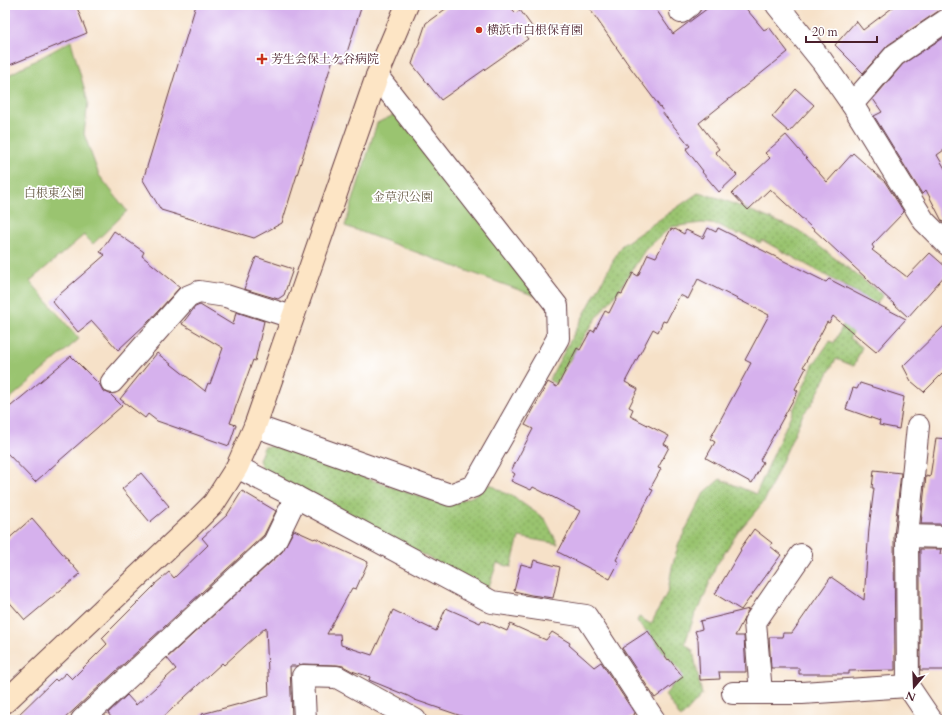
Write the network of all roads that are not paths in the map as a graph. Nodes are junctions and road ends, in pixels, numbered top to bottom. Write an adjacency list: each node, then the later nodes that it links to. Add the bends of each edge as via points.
1 (406, 5): 4 (street)
2 (777, 5): 5 (street, via 822,61)
3 (947, 20): 5 (street, via 895,55)
4 (377, 76): 7 (street); 9 (street, via 557,306 558,338 474,486 450,495)
5 (852, 104): 6 (street, via 924,221)
6 (947, 244)
7 (292, 317): 8 (street, via 226,296 199,292 187,296); 9 (street)
8 (112, 382)
9 (255, 426): 11 (street)
10 (918, 426): 13 (street)
11 (237, 467): 12 (street); 19 (street, via 214,503)
12 (296, 497): 20 (street, via 274,543); 23 (street, via 492,602 586,616)
13 (908, 536): 14 (street); 16 (street)
14 (947, 537)
15 (801, 554): 18 (street, via 755,622)
16 (908, 686): 18 (street); 24 (street)
17 (733, 693): 18 (street)
18 (761, 693)
19 (5, 702)
20 (82, 720)
21 (305, 720): 22 (street, via 303,676 337,677)
22 (415, 720)
23 (654, 720)
24 (930, 720)

